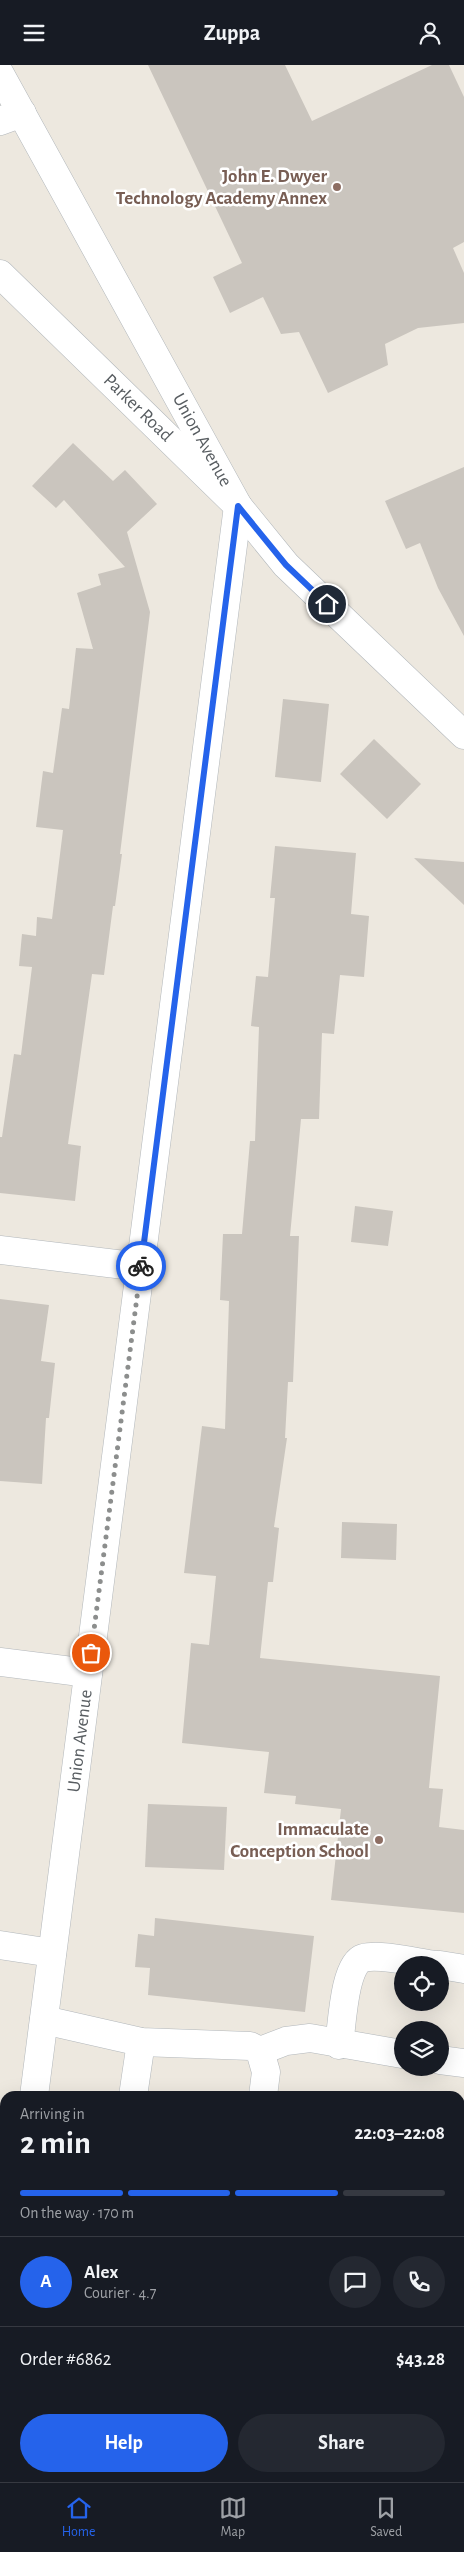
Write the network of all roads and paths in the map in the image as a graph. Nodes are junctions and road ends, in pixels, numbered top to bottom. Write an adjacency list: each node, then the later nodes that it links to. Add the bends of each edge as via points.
1 (0, 74): 2 (street, Union Avenue)
2 (11, 117): 4 (street, Union Avenue)
3 (0, 274): 4 (street, Parker Road)
4 (238, 506): 5 (street, Parker Road, via 286,565); 7 (street, Union Avenue)
5 (464, 735)
6 (0, 1250): 7 (street)
7 (140, 1267): 9 (street, Union Avenue)
8 (0, 1661): 9 (street)
9 (88, 1673): 11 (street, Union Avenue)
10 (0, 1945): 11 (street)
11 (52, 1953): 15 (street, Union Avenue)
12 (394, 1959): 17 (street, via 364,1957 355,1962 350,1973)
13 (449, 1967): 14 (street)
14 (464, 1969)
15 (44, 2020): 16 (street); 22 (street, Union Avenue)
16 (141, 2042): 18 (street, via 250,2046); 23 (street)
17 (339, 2045): 18 (street, via 310,2038 286,2041); 19 (street)
18 (260, 2051): 24 (street, via 266,2072)
19 (394, 2053)
20 (449, 2061): 21 (street)
21 (464, 2063)
22 (35, 2091)
23 (134, 2091)
24 (263, 2091)

